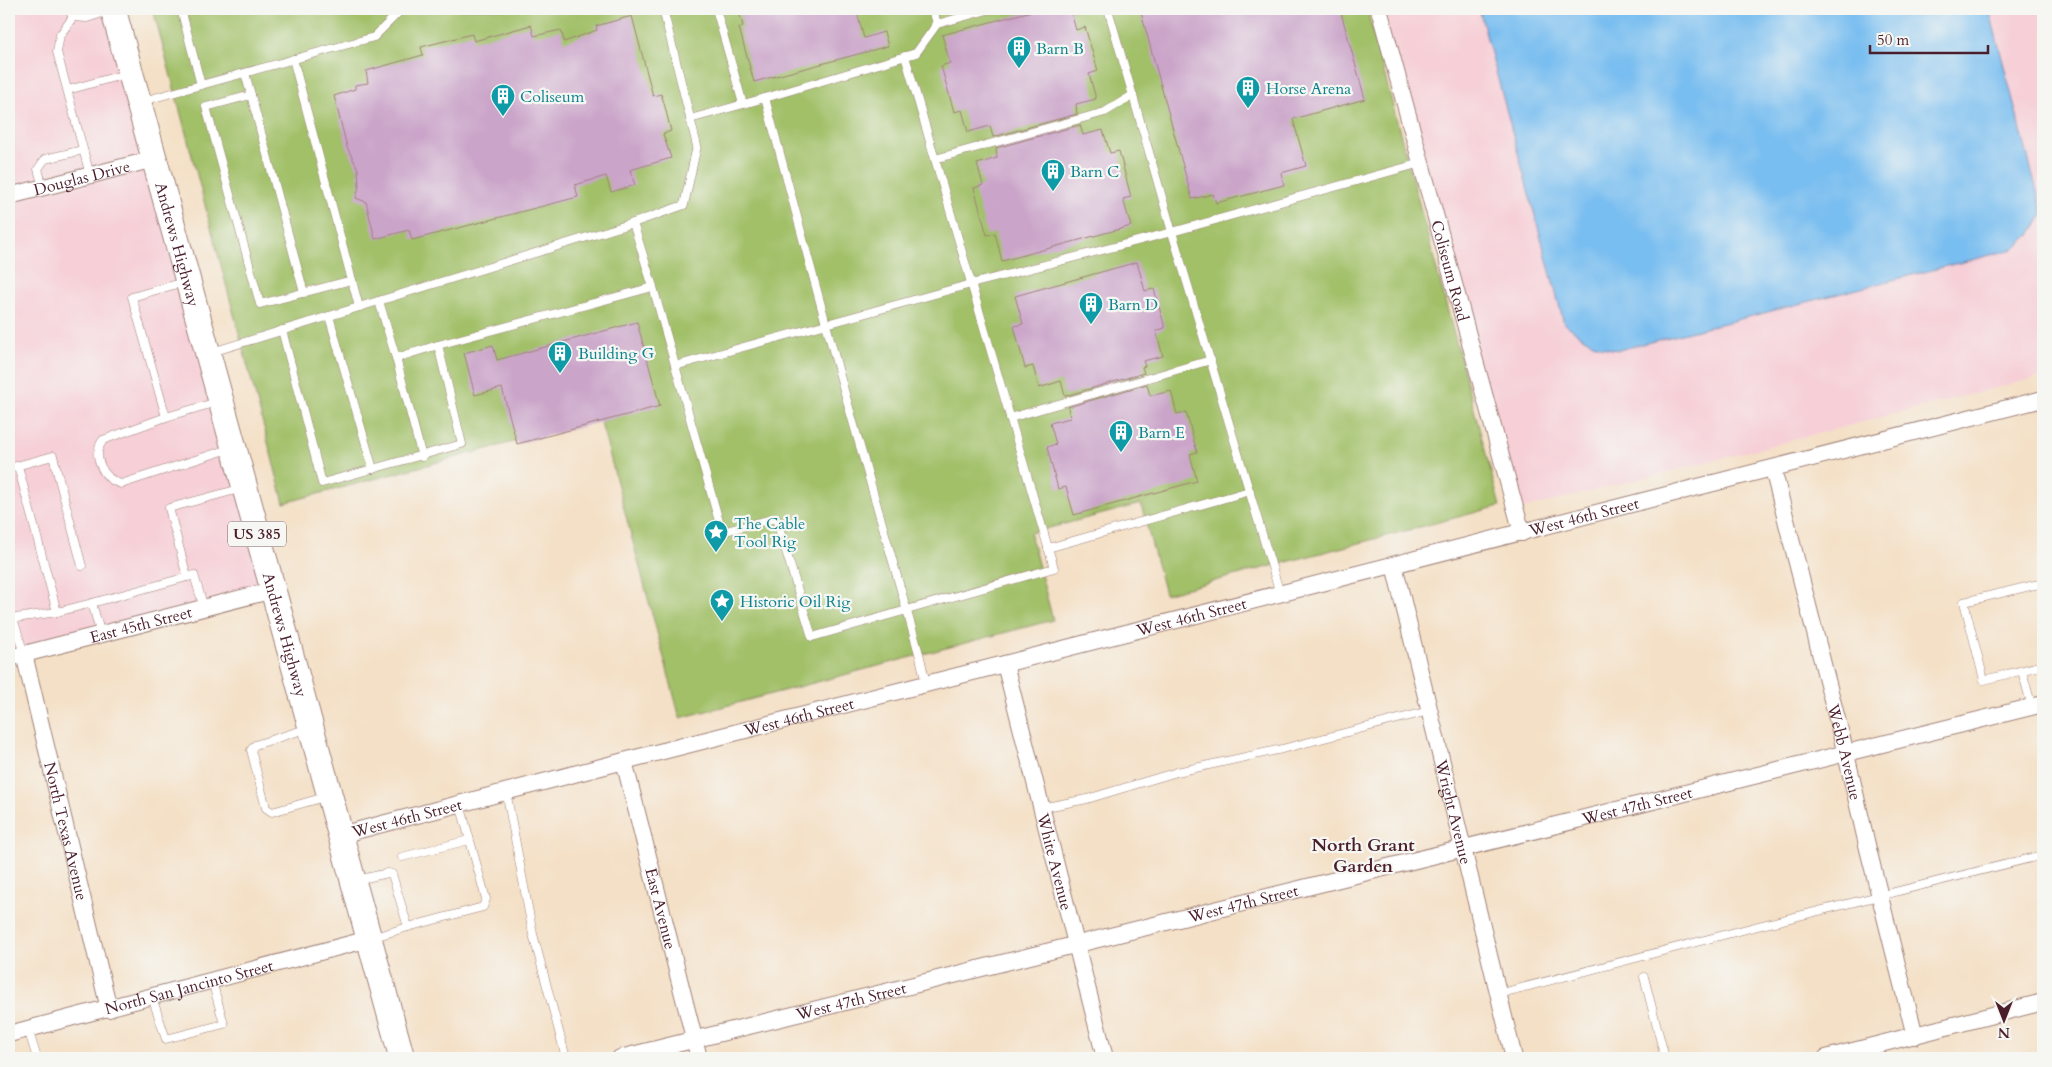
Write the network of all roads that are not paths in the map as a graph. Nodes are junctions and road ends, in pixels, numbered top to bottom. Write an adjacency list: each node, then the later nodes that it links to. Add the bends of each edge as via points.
1 (68, 9): 11 (lane)
2 (113, 9): 11 (lane, via 87,18); 15 (main road, Andrews Highway / US 385)
3 (181, 9): 17 (lane)
4 (402, 9): 14 (lane, via 374,36)
5 (663, 9): 24 (lane)
6 (716, 9): 23 (lane)
7 (933, 9): 12 (lane)
8 (991, 9): 12 (lane)
9 (1108, 9): 20 (lane)
10 (1379, 9): 28 (street, Coliseum Road)
11 (73, 17): 18 (lane, via 60,36 58,52)
12 (937, 24): 13 (lane, via 916,53)
13 (905, 56): 21 (lane); 27 (lane)
14 (293, 59): 16 (lane); 34 (lane)
15 (130, 73): 18 (lane); 22 (main road, Andrews Highway / US 385)
16 (246, 73): 17 (lane); 19 (lane)
17 (201, 85): 22 (lane)
18 (68, 90): 25 (lane)
19 (251, 95): 38 (lane); 38 (lane, via 206,107 208,116 260,304)
20 (1133, 95): 27 (lane, via 1105,112); 33 (lane)
21 (765, 98): 23 (lane); 42 (lane)
22 (139, 103): 26 (main road, Andrews Highway / US 385)
23 (743, 104): 24 (lane)
24 (690, 119): 32 (lane, via 697,146 684,204)
25 (83, 150): 29 (lane); 30 (lane, via 45,159 38,170)
26 (154, 159): 29 (street, Douglas Drive); 35 (main road, Andrews Highway / US 385)
27 (935, 159): 36 (lane)
28 (1421, 163): 33 (lane); 61 (street, Coliseum Road)
29 (90, 175): 30 (street, Douglas Drive)
30 (43, 187): 31 (street, Douglas Drive)
31 (9, 196)
32 (633, 223): 37 (lane); 39 (lane)
33 (1172, 232): 36 (lane); 47 (lane)
34 (352, 280): 38 (lane); 40 (lane)
35 (188, 281): 45 (main road, Andrews Highway / US 385); 51 (lane, via 132,297)
36 (971, 284): 42 (lane); 52 (lane)
37 (653, 287): 44 (lane); 48 (lane)
38 (304, 293)
39 (379, 300): 40 (lane); 46 (lane)
40 (359, 307): 41 (lane)
41 (329, 316): 43 (lane); 57 (lane)
42 (827, 324): 48 (lane); 71 (lane)
43 (282, 330): 45 (lane); 57 (lane, via 322,484)
44 (438, 345): 46 (lane); 54 (lane, via 462,444)
45 (208, 353): 49 (main road, Andrews Highway / US 385)
46 (396, 358): 54 (lane)
47 (1210, 360): 52 (lane); 60 (lane)
48 (675, 366): 71 (lane, via 722,532 776,518 812,637)
49 (221, 400): 51 (lane); 53 (main road, Andrews Highway / US 385)
50 (2043, 400): 58 (street, West 46th Street)
51 (166, 417): 53 (lane, via 104,440 98,447 98,459 111,481 121,484)
52 (1010, 418): 62 (lane)
53 (234, 448): 59 (main road, Andrews Highway / US 385)
54 (422, 456): 57 (lane)
55 (18, 466): 56 (lane); 64 (lane, via 53,456); 72 (lane)
56 (9, 468)
57 (373, 469)
58 (1773, 469): 61 (street, West 46th Street); 83 (street, Webb Avenue)
59 (245, 487): 65 (lane, via 169,508); 67 (main road, Andrews Highway / US 385)
60 (1250, 491): 62 (lane); 68 (lane)
61 (1522, 533): 63 (street, West 46th Street)
62 (1048, 548): 71 (lane, via 1054,568)
63 (1394, 565): 68 (street, West 46th Street); 81 (street, Wright Avenue)
64 (82, 566)
65 (187, 577): 69 (lane); 70 (lane, via 194,574)
66 (2043, 583): 78 (lane, via 1964,602 1984,680)
67 (273, 590): 70 (street, East 45th Street); 82 (main road, Andrews Highway / US 385)
68 (1280, 594): 76 (street, West 46th Street)
69 (92, 603): 72 (lane); 74 (lane)
70 (204, 608): 74 (street, East 45th Street)
71 (907, 610): 79 (lane)
72 (57, 612): 73 (lane)
73 (11, 619): 75 (lane)
74 (101, 635): 75 (street, East 45th Street)
75 (16, 656): 104 (street, North Texas Avenue)
76 (1005, 664): 79 (street, West 46th Street); 88 (street, White Avenue)
77 (2043, 665): 78 (lane)
78 (2022, 671): 80 (lane)
79 (926, 684): 84 (street, West 46th Street)
80 (2038, 705): 83 (street, West 47th Street)
81 (1429, 711): 88 (lane, via 1177,772 1088,799); 91 (street, Wright Avenue)
82 (311, 727): 86 (main road, Andrews Highway / US 385); 86 (lane, via 255,745 251,750 266,808 272,812)
83 (1846, 754): 91 (street, West 47th Street); 95 (street, Webb Avenue)
84 (624, 761): 85 (street, West 46th Street); 108 (street, East Avenue)
85 (506, 792): 87 (street, West 46th Street); 111 (lane, via 533,934)
86 (330, 795): 89 (main road, Andrews Highway / US 385)
87 (460, 804): 89 (street, West 46th Street); 90 (lane)
88 (1041, 808): 98 (street, White Avenue)
89 (340, 835): 94 (main road, Andrews Highway / US 385)
90 (469, 840): 93 (lane); 96 (lane, via 486,898 483,907)
91 (1462, 848): 98 (street, West 47th Street); 101 (street, Wright Avenue)
92 (2043, 855): 95 (lane)
93 (402, 857)
94 (353, 881): 96 (lane, via 392,874); 97 (main road, Andrews Highway / US 385)
95 (1880, 897): 101 (lane); 107 (street, Webb Avenue)
96 (408, 926): 97 (lane)
97 (369, 939): 100 (street, North San Jancinto Street); 110 (main road, Andrews Highway / US 385)
98 (1076, 944): 108 (street, West 47th Street); 114 (street, White Avenue)
99 (1644, 977): 116 (lane)
100 (212, 981): 102 (street, North San Jancinto Street); 102 (lane, via 224,1024 166,1038)
101 (1498, 994): 115 (street, Wright Avenue)
102 (152, 998): 104 (street, North San Jancinto Street)
103 (2043, 1002): 107 (street)
104 (109, 1009): 105 (street, North San Jancinto Street)
105 (28, 1029): 106 (street, North San Jancinto Street); 109 (lane)
106 (9, 1034)
107 (1915, 1036): 117 (street)
108 (694, 1040): 112 (street, West 47th Street); 113 (street, East Avenue)
109 (37, 1058)
110 (402, 1058)
111 (566, 1058)
112 (620, 1058)
113 (699, 1058)
114 (1104, 1058)
115 (1514, 1058)
116 (1665, 1058)
117 (1826, 1058)

